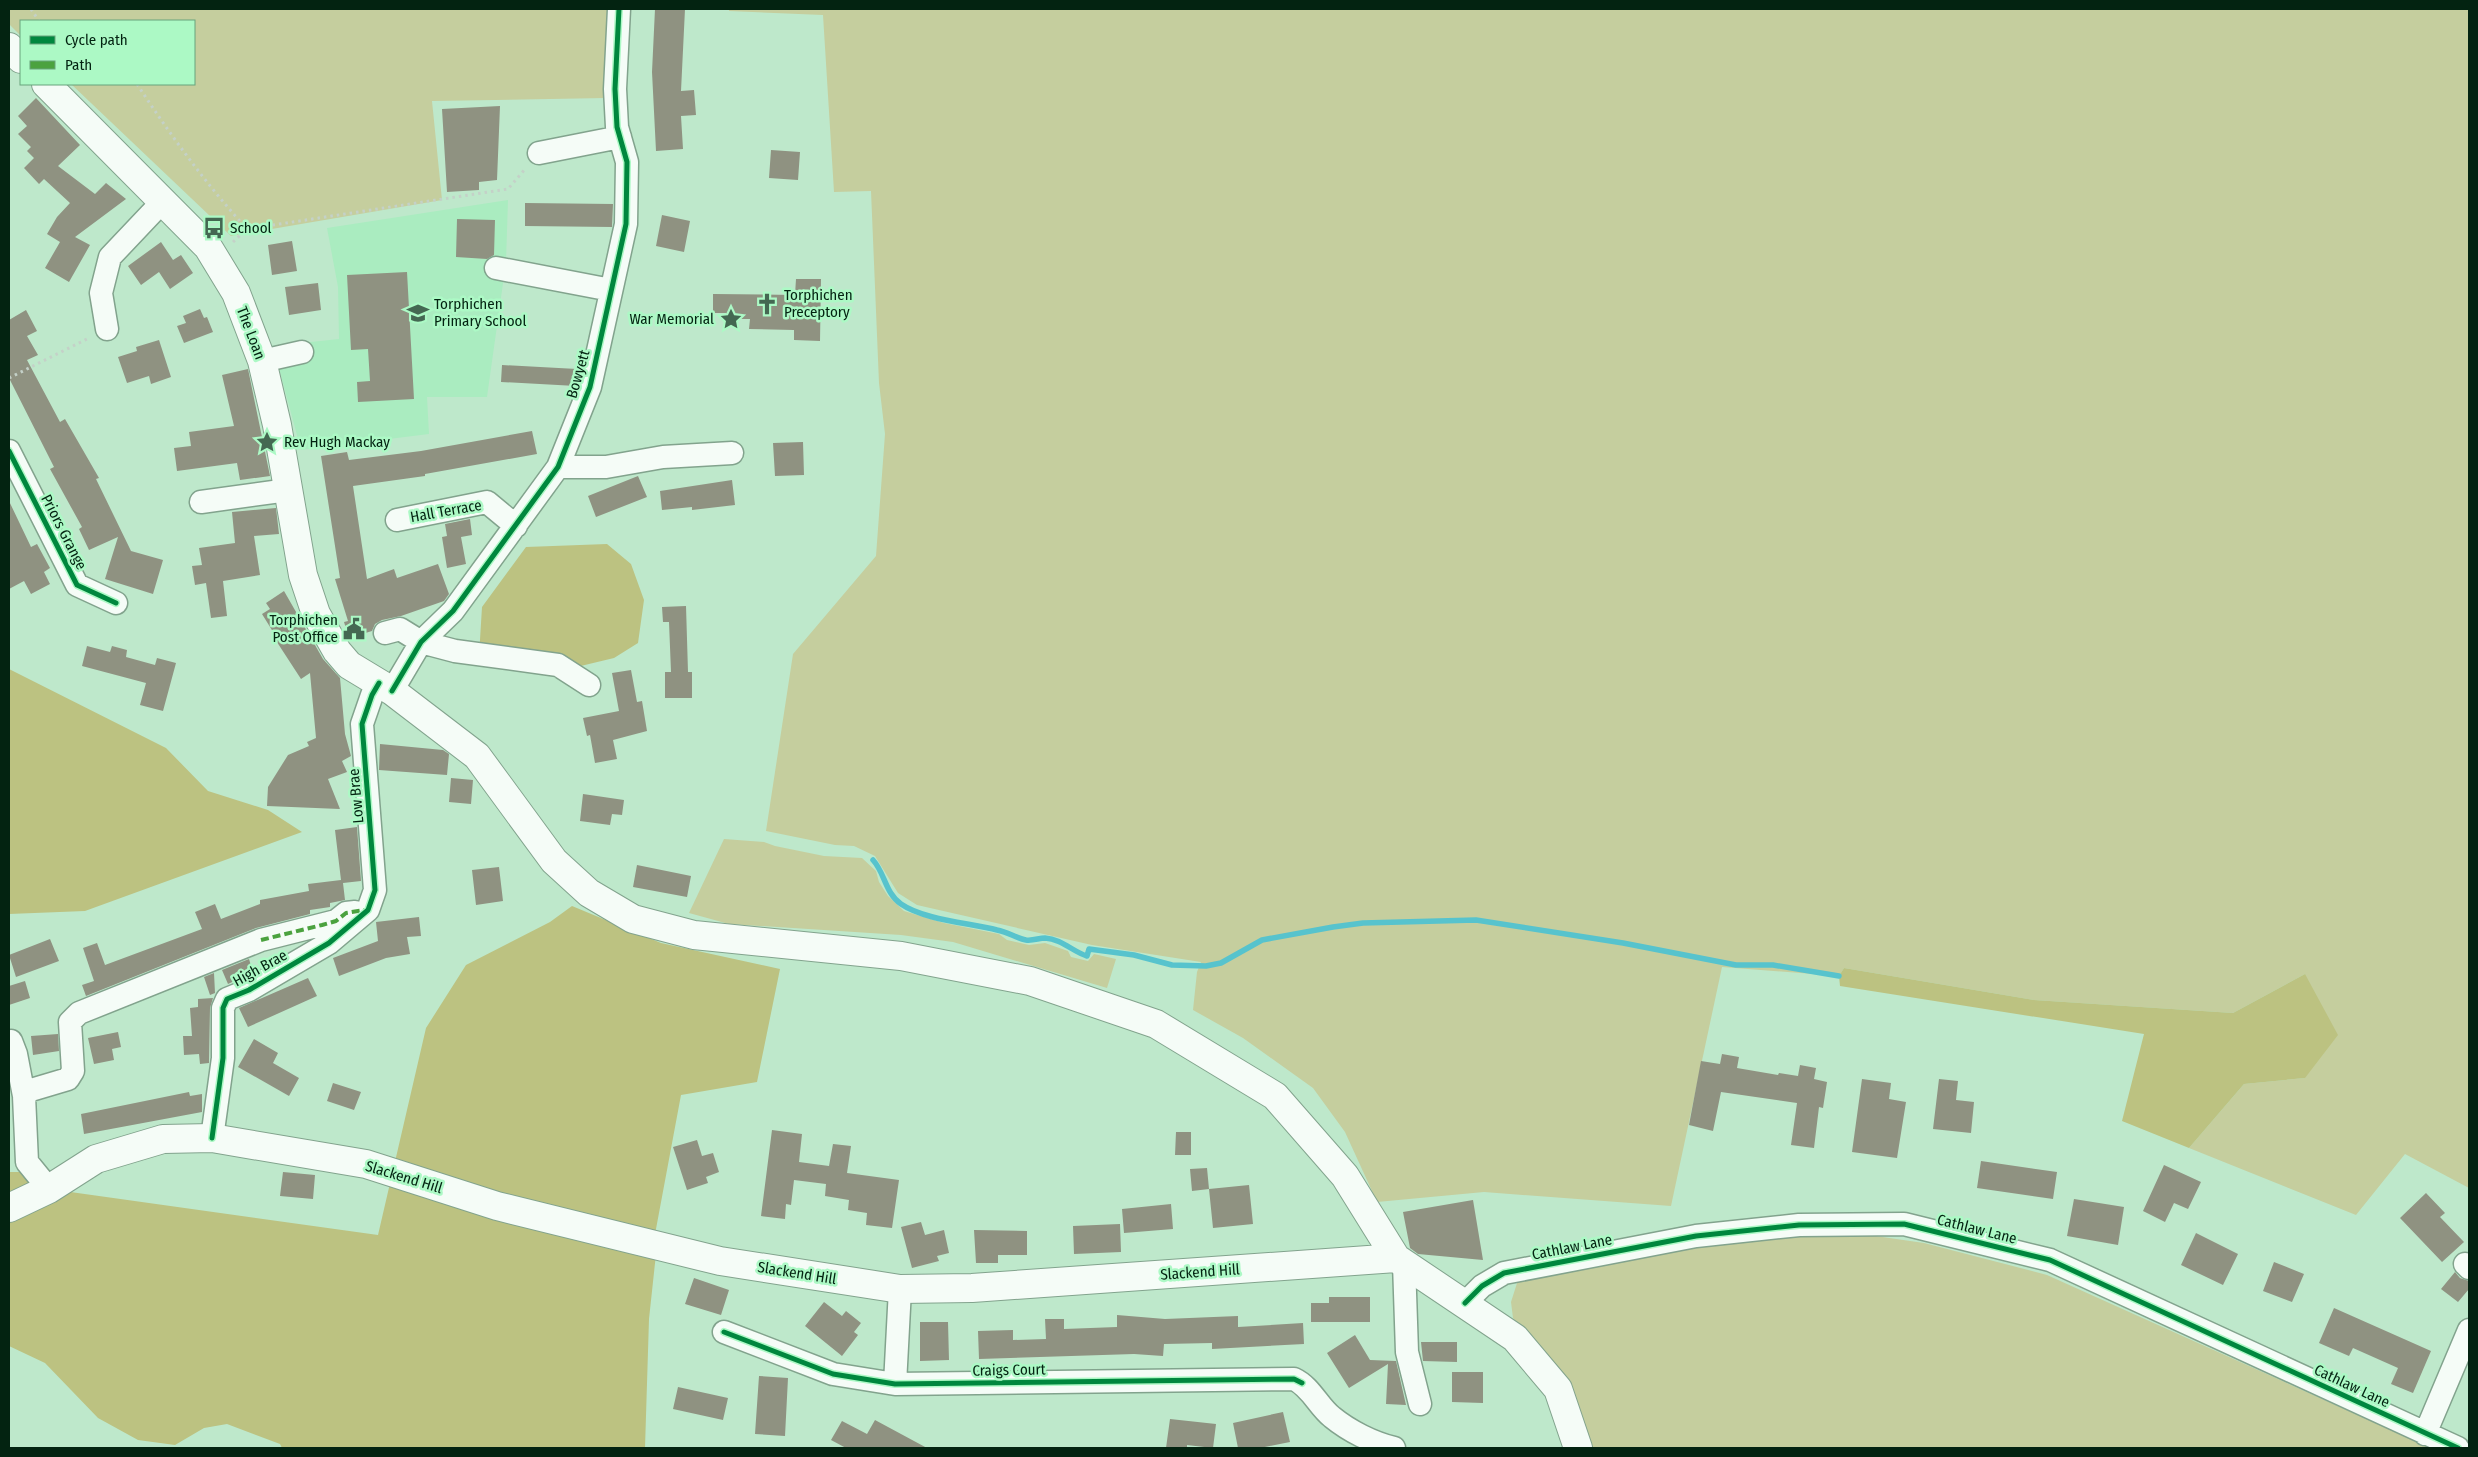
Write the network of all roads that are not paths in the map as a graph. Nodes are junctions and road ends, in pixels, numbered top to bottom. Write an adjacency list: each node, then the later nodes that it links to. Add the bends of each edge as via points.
1 (619, 9): 5 (street, Bowyett, via 615,89)
2 (9, 47): 3 (main road)
3 (20, 58)
4 (47, 85): 7 (main road, The Loan)
5 (620, 137): 6 (street); 9 (street, Bowyett, via 627,162 626,224)
6 (540, 153)
7 (164, 200): 10 (street, via 110,257 100,293); 12 (main road, The Loan, via 208,247 236,293)
8 (496, 268): 9 (street)
9 (611, 290): 15 (street, Bowyett, via 590,387)
10 (107, 329)
11 (302, 352): 12 (street)
12 (262, 361): 16 (main road, The Loan)
13 (9, 450): 20 (street, Priors Grange, via 77,585)
14 (732, 453): 15 (street, via 663,457 606,467)
15 (558, 467): 19 (street, Bowyett)
16 (288, 490): 17 (street); 24 (main road, The Loan, via 303,575 316,614 349,665)
17 (202, 502)
18 (398, 520): 19 (street, Hall Terrace, via 487,502)
19 (516, 526): 22 (street, Bowyett, via 453,611)
20 (116, 603)
21 (385, 633): 22 (street, via 400,629)
22 (421, 642): 23 (street, via 455,651 558,665); 24 (street, Bowyett)
23 (590, 685)
24 (385, 687): 25 (street, Low Brae, via 372,694 362,724 375,881); 32 (main road, The Loan, via 477,756 554,861 589,894 633,919 694,935 901,956 1021,979 1156,1024 1275,1096 1345,1176)
25 (368, 910): 27 (street, via 346,913 336,921 261,940 79,1014 70,1022 73,1071 68,1079 32,1090); 28 (street, High Brae, via 329,943 227,999 223,1008 223,1058)
26 (11, 1041): 27 (street)
27 (24, 1096): 29 (street)
28 (212, 1138): 30 (main road, Slackend Hill, via 162,1139 105,1156); 33 (main road, Slackend Hill, via 366,1164 497,1206 720,1261)
29 (18, 1163): 30 (street)
30 (49, 1189): 31 (main road, Slackend Hill)
31 (9, 1208)
32 (1400, 1261): 33 (main road, Slackend Hill, via 972,1288); 34 (main road); 38 (street, via 1407,1352)
33 (900, 1289): 37 (street)
34 (1465, 1304): 39 (street, Cathlaw Lane, via 1482,1286 1504,1273 1696,1236 1799,1225 1904,1224 2050,1260); 41 (main road, via 1515,1338 1558,1389)
35 (2469, 1330): 39 (street)
36 (724, 1332): 37 (street, Craigs Court, via 833,1374)
37 (895, 1384): 40 (street, Craigs Court, via 1294,1380 1302,1383 1332,1417 1378,1444)
38 (1420, 1404)
39 (2425, 1434): 42 (street, Cathlaw Lane)
40 (1394, 1448)
41 (1578, 1448)
42 (2458, 1448)

